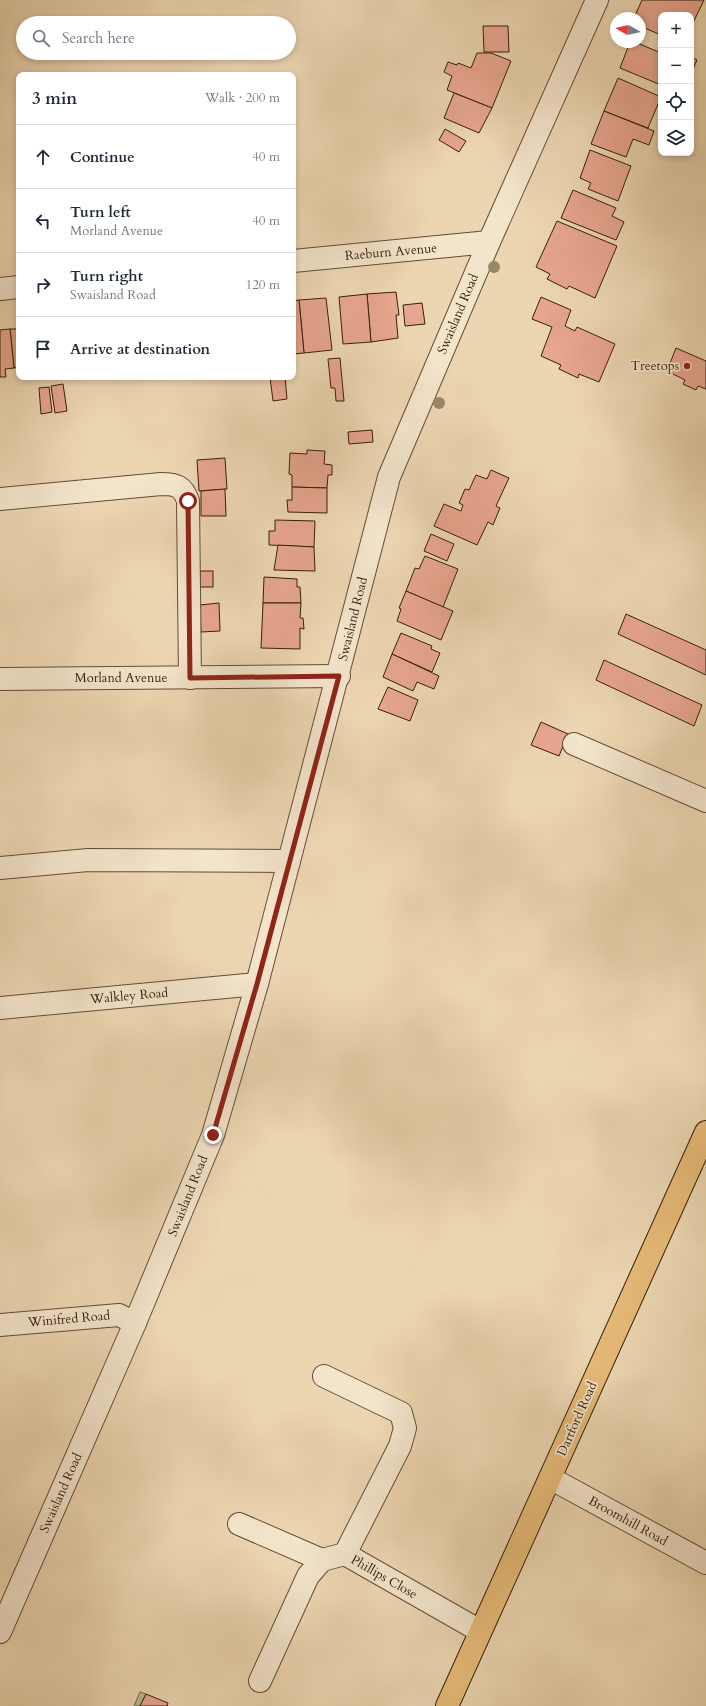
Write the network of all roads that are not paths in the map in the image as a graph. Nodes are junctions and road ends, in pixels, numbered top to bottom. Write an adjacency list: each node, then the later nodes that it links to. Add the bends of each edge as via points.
1 (597, 0): 2 (street, Swaisland Road)
2 (489, 242): 3 (street, Raeburn Avenue); 7 (street, Swaisland Road, via 389,477)
3 (296, 261)
4 (16, 287): 5 (street)
5 (0, 289)
6 (0, 499): 8 (street, via 161,484 174,484 184,492 188,501)
7 (339, 676): 8 (street, Morland Avenue); 12 (street, Swaisland Road)
8 (190, 678): 9 (street, Morland Avenue)
9 (0, 679)
10 (574, 744): 11 (street)
11 (706, 801)
12 (289, 860): 13 (street, via 88,860); 14 (street, Swaisland Road)
13 (0, 868)
14 (257, 984): 15 (street, Walkley Road); 17 (street, Swaisland Road, via 213,1135)
15 (0, 1008)
16 (706, 1132): 20 (main road, Dartford Road)
17 (135, 1323): 18 (street, Winifred Road, via 120,1315); 26 (street, Swaisland Road)
18 (0, 1325)
19 (324, 1376): 22 (street, via 400,1413 405,1428 400,1446)
20 (550, 1478): 24 (street, Broomhill Road); 25 (main road, Dartford Road)
21 (239, 1524): 23 (street)
22 (345, 1554): 23 (street, Phillips Close); 25 (street, Phillips Close)
23 (322, 1560): 27 (street, via 308,1576)
24 (706, 1564)
25 (480, 1631): 28 (main road, Dartford Road)
26 (0, 1632)
27 (260, 1681)
28 (447, 1706)

